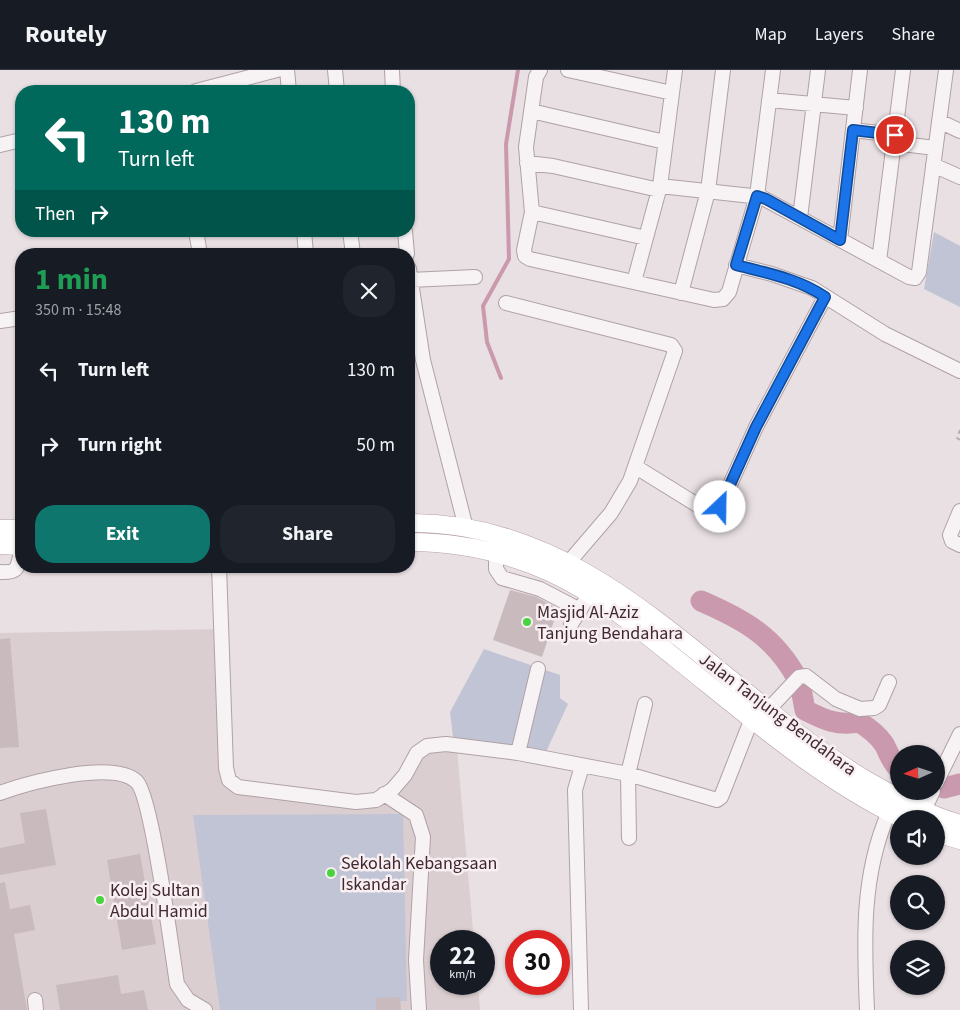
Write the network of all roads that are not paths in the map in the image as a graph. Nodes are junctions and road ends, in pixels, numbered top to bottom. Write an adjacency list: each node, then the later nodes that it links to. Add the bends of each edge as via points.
1 (277, 70): 14 (street)
2 (287, 70): 15 (street)
3 (336, 70): 16 (street)
4 (392, 70): 17 (street)
5 (540, 70): 22 (street, via 536,76)
6 (568, 70): 18 (street)
7 (675, 70): 18 (street)
8 (723, 70): 35 (street)
9 (773, 70): 19 (street)
10 (818, 70): 20 (street)
11 (860, 70): 21 (street)
12 (903, 70): 26 (street)
13 (946, 70): 23 (street)
14 (219, 85)
15 (288, 85)
16 (337, 85)
17 (393, 85)
18 (672, 93): 28 (street)
19 (769, 100): 20 (street); 36 (street)
20 (814, 104): 21 (street); 38 (street)
21 (856, 108): 24 (street)
22 (531, 111): 28 (street); 31 (street)
23 (939, 121): 25 (street); 30 (street)
24 (853, 130): 26 (street); 40 (street)
25 (960, 131)
26 (894, 139): 30 (street); 41 (street)
27 (15, 141): 29 (street)
28 (665, 142): 34 (street)
29 (0, 145)
30 (936, 148): 32 (street)
31 (527, 163): 34 (street); 37 (street)
32 (933, 165): 33 (street); 41 (street, via 919,272 915,278 910,277)
33 (960, 177)
34 (659, 188): 35 (street); 39 (street)
35 (708, 191): 36 (street); 46 (street)
36 (757, 196): 38 (street); 42 (street)
37 (532, 212): 39 (street); 45 (street, via 525,256)
38 (800, 218): 40 (street)
39 (646, 238): 45 (street)
40 (840, 240): 41 (street)
41 (879, 261)
42 (736, 265): 46 (street, via 729,292 723,299); 47 (street, via 791,280)
43 (415, 274): 44 (street)
44 (476, 277)
45 (634, 282): 46 (street)
46 (681, 293)
47 (825, 297): 52 (street, via 913,350); 53 (street, via 756,427 720,507 714,512 708,511)
48 (506, 304): 53 (street, via 674,348 676,356)
49 (415, 313): 56 (street, via 421,352)
50 (15, 319): 51 (street)
51 (0, 321)
52 (960, 371)
53 (636, 467): 64 (street, via 610,513)
54 (960, 512): 60 (street, via 950,532)
55 (415, 524): 56 (main road, Jalan Tanjung Bendahara)
56 (466, 528): 64 (main road, Jalan Tanjung Bendahara)
57 (0, 529): 58 (main road)
58 (15, 529)
59 (415, 542): 63 (main road, Jalan Tanjung Bendahara, via 472,547)
60 (955, 542)
61 (0, 546): 62 (main road)
62 (15, 546)
63 (496, 553): 68 (main road, Jalan Tanjung Bendahara, via 536,566); 69 (street, via 496,569 502,578 540,589)
64 (569, 562): 74 (main road, Jalan Tanjung Bendahara, via 629,600)
65 (15, 570): 66 (street)
66 (0, 572)
67 (219, 573): 83 (street, via 229,780 238,788 356,802 376,800)
68 (589, 594): 69 (street); 75 (main road, Jalan Tanjung Bendahara, via 619,613)
69 (580, 610): 70 (street)
70 (571, 624)
71 (538, 669): 78 (street)
72 (888, 682): 74 (street, via 879,705 860,709 836,699 806,676 797,678)
73 (645, 704): 81 (street)
74 (768, 710): 85 (main road, Jalan Tanjung Bendahara, via 840,764)
75 (752, 718): 81 (street, via 721,797 717,800); 86 (main road, Jalan Tanjung Bendahara, via 830,778)
76 (960, 734): 77 (street)
77 (957, 747): 80 (street)
78 (518, 753): 79 (street); 83 (street, via 462,745 427,746 410,763 405,775)
79 (582, 766): 81 (street); 95 (street, via 576,790)
80 (945, 768)
81 (628, 774): 91 (street)
82 (0, 793): 93 (street, via 56,777 114,773 137,782 148,810 177,984 188,1000)
83 (384, 794): 94 (street, via 416,815 423,837 416,960)
84 (928, 800): 85 (street)
85 (924, 810)
86 (890, 812)
87 (945, 818): 88 (main road, Jalan Tanjung Bendahara)
88 (960, 824)
89 (890, 825): 96 (street, via 873,853 867,885)
90 (945, 835): 92 (main road)
91 (629, 838)
92 (960, 840)
93 (204, 1010)
94 (420, 1010)
95 (581, 1010)
96 (867, 1010)

